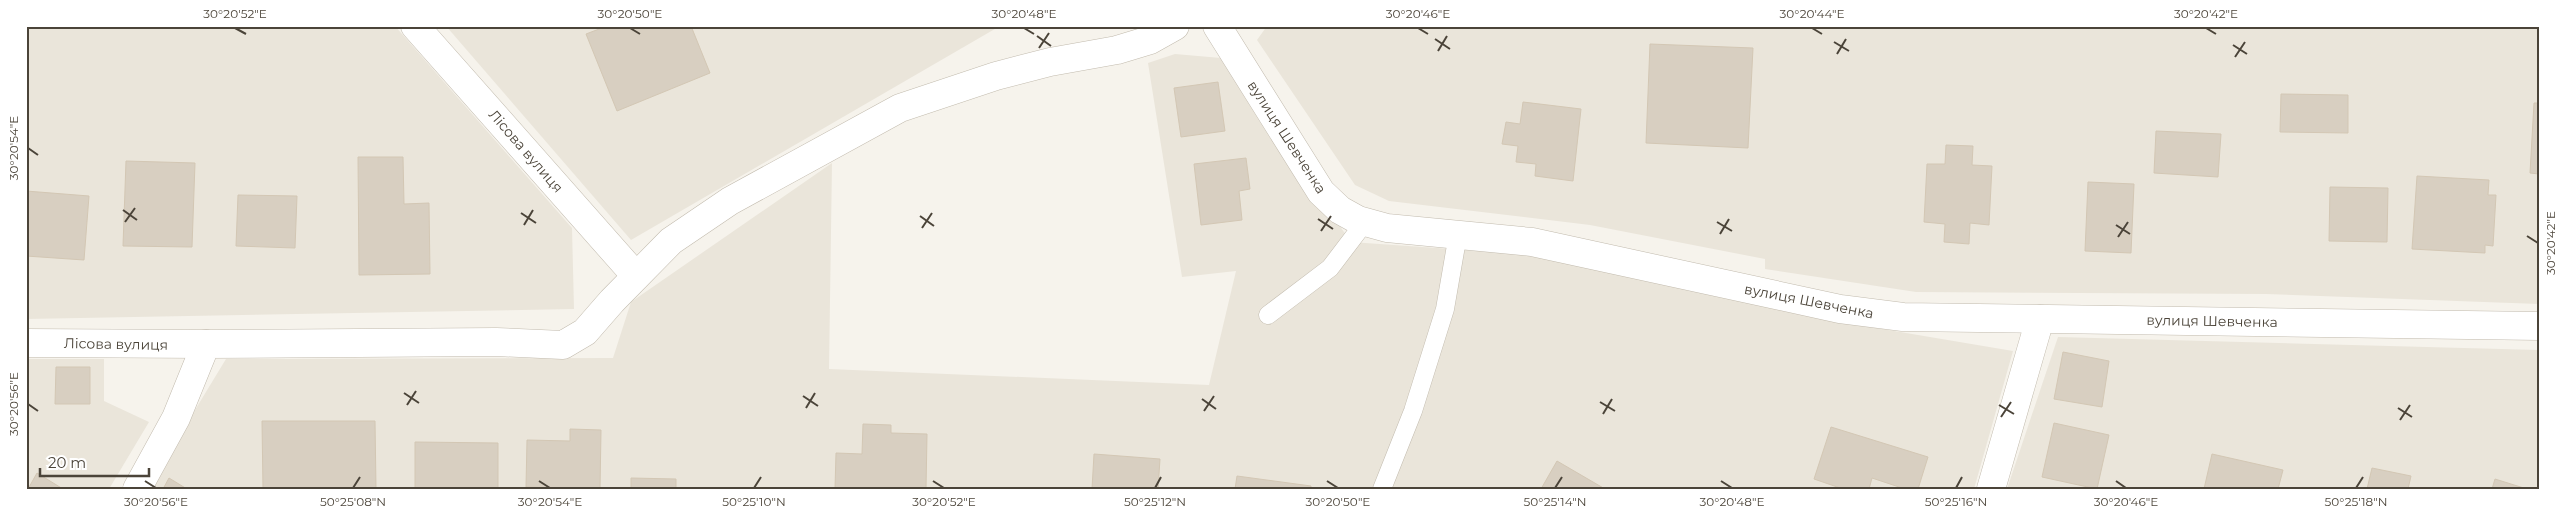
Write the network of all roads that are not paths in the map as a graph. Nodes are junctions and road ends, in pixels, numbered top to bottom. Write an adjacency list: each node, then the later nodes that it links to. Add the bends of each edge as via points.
1 (415, 26): 6 (street, Лісова вулиця)
2 (1176, 26): 6 (street, Лісова вулиця, via 1150,40 1117,50 996,76 900,108 730,201 671,241)
3 (1217, 26): 4 (street, вулиця Шевченка, via 1320,192 1340,210)
4 (1365, 222): 5 (street, вулиця Шевченка, via 1388,228); 7 (lane, via 1330,268)
5 (1458, 234): 8 (street, вулиця Шевченка, via 1532,242 1840,309 1903,317); 13 (lane, via 1445,309 1414,411)
6 (636, 276): 11 (street, Лісова вулиця, via 586,332 563,345 496,342)
7 (1268, 315)
8 (2040, 319): 9 (street, вулиця Шевченка); 14 (street)
9 (2539, 326)
10 (26, 343): 11 (street, Лісова вулиця)
11 (206, 344): 12 (street, via 176,418)
12 (137, 489)
13 (1382, 489)
14 (1990, 489)

